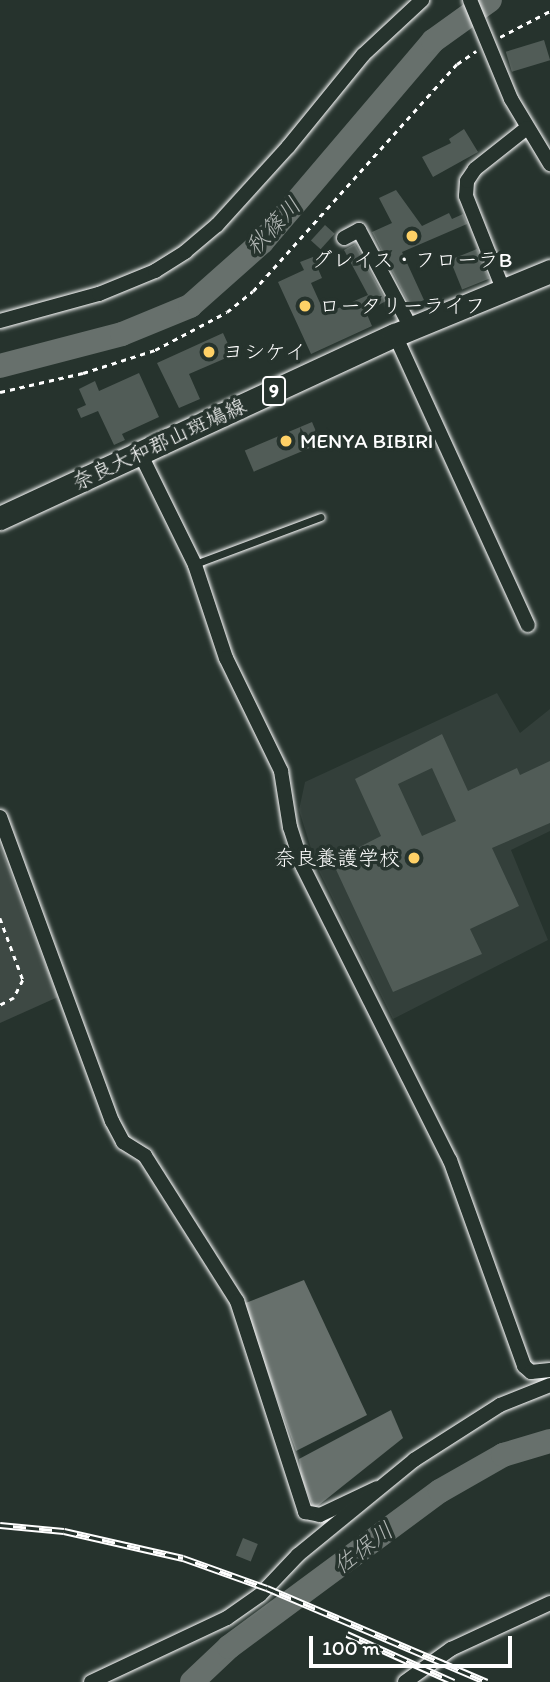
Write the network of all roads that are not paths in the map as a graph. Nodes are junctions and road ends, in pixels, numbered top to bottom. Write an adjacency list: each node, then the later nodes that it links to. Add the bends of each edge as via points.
1 (422, 0): 8 (street, via 363,55 288,148 217,225 185,252 99,294)
2 (470, 0): 3 (street)
3 (527, 128): 4 (street); 7 (street, via 475,169 467,181 466,196)
4 (550, 164)
5 (344, 238): 9 (street, via 364,226)
6 (550, 271): 7 (main road, 奈良大和郡山斑鳩線 / 9)
7 (503, 289): 9 (main road, 奈良大和郡山斑鳩線 / 9)
8 (0, 321)
9 (403, 331): 10 (main road, 奈良大和郡山斑鳩線 / 9); 14 (street)
10 (140, 453): 12 (main road, 奈良大和郡山斑鳩線 / 9); 13 (street)
11 (321, 517): 13 (lane)
12 (0, 518)
13 (195, 565): 16 (street, via 226,658 281,771 290,828 303,867 450,1160 524,1366 531,1372)
14 (528, 625)
15 (0, 817): 18 (street, via 112,1121 123,1142 145,1156 237,1301 305,1512 320,1515)
16 (550, 1370)
17 (550, 1385): 18 (street, via 500,1405 458,1430)
18 (377, 1488): 20 (street, via 298,1555 260,1595 227,1618)
19 (550, 1603): 21 (street, via 451,1649)
20 (91, 1682)
21 (405, 1682)

